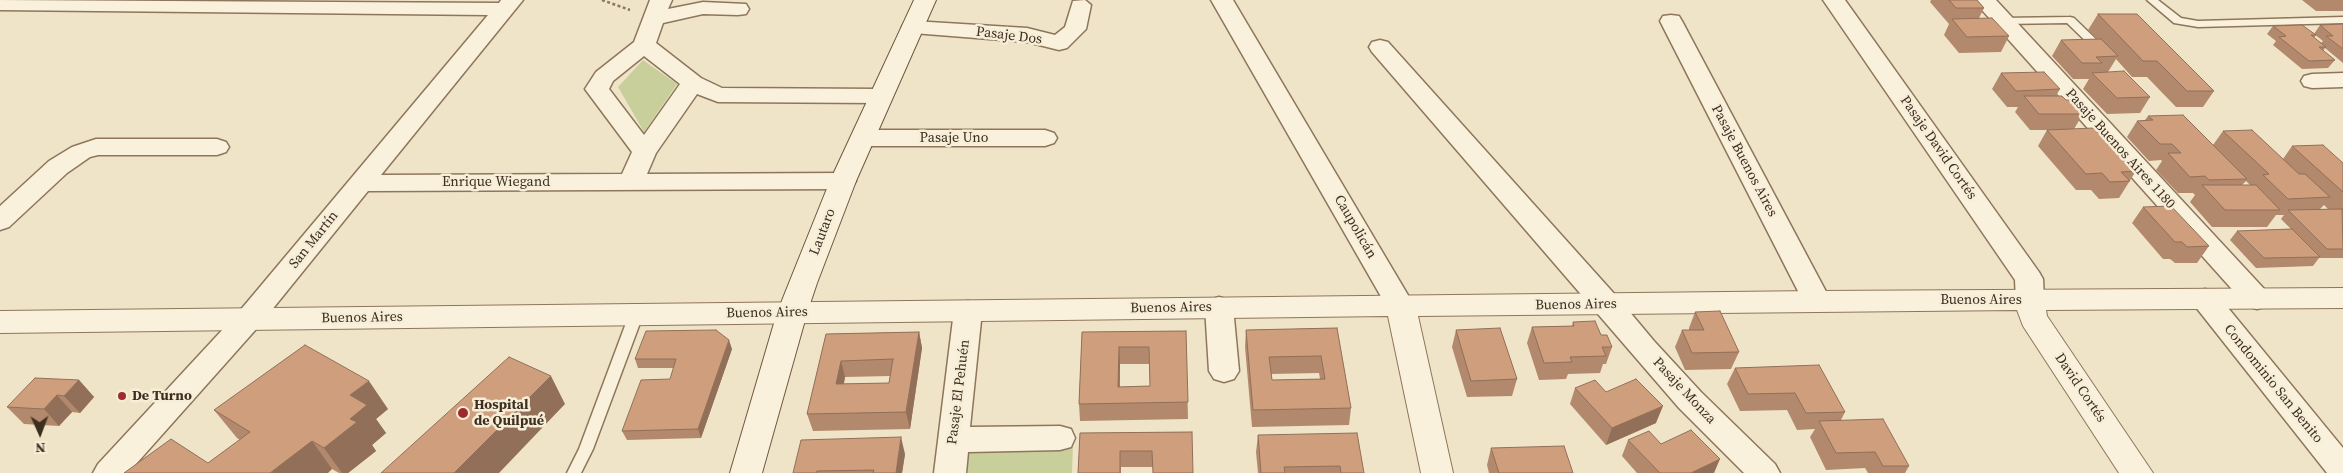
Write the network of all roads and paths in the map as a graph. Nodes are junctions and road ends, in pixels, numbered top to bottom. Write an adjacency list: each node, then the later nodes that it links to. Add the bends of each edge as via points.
1 (925, 0): 14 (street, Lautaro)
2 (1222, 0): 36 (street, Caupolicán)
3 (1834, 0): 33 (street, Pasaje David Cortés, via 2029,279)
4 (1984, 0): 13 (street, Pasaje Buenos Aires 1180)
5 (2152, 0): 11 (lane, via 2178,20 2198,24)
6 (0, 4): 7 (street)
7 (509, 4): 28 (street, San Martín)
8 (1080, 5): 14 (street, Pasaje Dos, via 1074,29 1059,43 1027,35)
9 (658, 9): 10 (street); 15 (street)
10 (738, 9)
11 (2343, 20)
12 (1671, 21): 34 (street, Pasaje Buenos Aires)
13 (2003, 21): 17 (lane, via 2070,20); 30 (street, Pasaje Buenos Aires 1180)
14 (913, 27): 21 (street, Lautaro)
15 (644, 45): 20 (street); 25 (street, via 604,77 597,89)
16 (1380, 47): 35 (street, Pasaje Monza)
17 (2101, 50)
18 (2343, 80): 19 (street)
19 (2312, 81)
20 (693, 83): 21 (street, via 718,95); 25 (street)
21 (880, 96): 22 (street, Lautaro)
22 (863, 138): 23 (street, Pasaje Uno); 26 (street, Lautaro)
23 (1045, 138)
24 (217, 147): 29 (street, via 96,147 80,152 58,167)
25 (644, 152): 27 (street)
26 (843, 181): 27 (street, Enrique Wiegand); 39 (street, Lautaro)
27 (631, 182): 28 (street, Enrique Wiegand)
28 (360, 183): 41 (street, San Martín)
29 (0, 221)
30 (2257, 298): 31 (street, Buenos Aires); 32 (street, Buenos Aires)
31 (2343, 298)
32 (2204, 299): 33 (street, Buenos Aires); 46 (street, Condominio San Benito)
33 (2030, 300): 34 (street, Buenos Aires); 53 (street, David Cortés, via 2033,318)
34 (1817, 301): 35 (street, Buenos Aires)
35 (1608, 305): 36 (street, Buenos Aires); 52 (street, Pasaje Monza, via 1690,400)
36 (1401, 306): 37 (street, Buenos Aires); 51 (street, Caupolicán)
37 (1219, 307): 38 (street, Buenos Aires); 43 (street)
38 (968, 311): 39 (street, Buenos Aires); 45 (street, Pasaje El Pehuén)
39 (792, 313): 40 (street, Buenos Aires); 49 (street, Lautaro)
40 (636, 315): 41 (street, Buenos Aires); 48 (lane)
41 (248, 320): 42 (street, Buenos Aires); 47 (street, San Martín)
42 (0, 322)
43 (1224, 371)
44 (1060, 438): 45 (street)
45 (954, 440): 50 (street, Pasaje El Pehuén)
46 (2342, 469)
47 (109, 473)
48 (574, 473)
49 (746, 473)
50 (950, 473)
51 (1437, 473)
52 (1764, 473)
53 (2137, 473)

